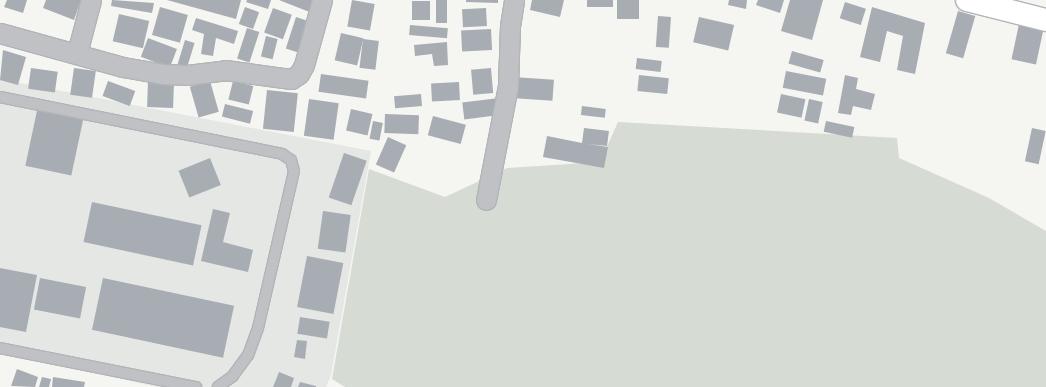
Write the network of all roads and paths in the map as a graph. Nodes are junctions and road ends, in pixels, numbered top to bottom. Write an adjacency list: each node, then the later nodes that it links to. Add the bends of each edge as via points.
1 (91, 0): 7 (street)
2 (322, 0): 7 (street, via 304,65 299,74 291,79 225,70 187,75 162,74)
3 (514, 0): 9 (street, via 510,26 508,86)
4 (967, 0): 5 (highway)
5 (1046, 20)
6 (0, 33): 7 (street)
7 (77, 53)
8 (0, 97): 12 (lane, via 282,154 290,160 294,171 258,328 248,355 233,376)
9 (486, 200)
10 (0, 348): 11 (lane)
11 (196, 387)
12 (218, 387)

